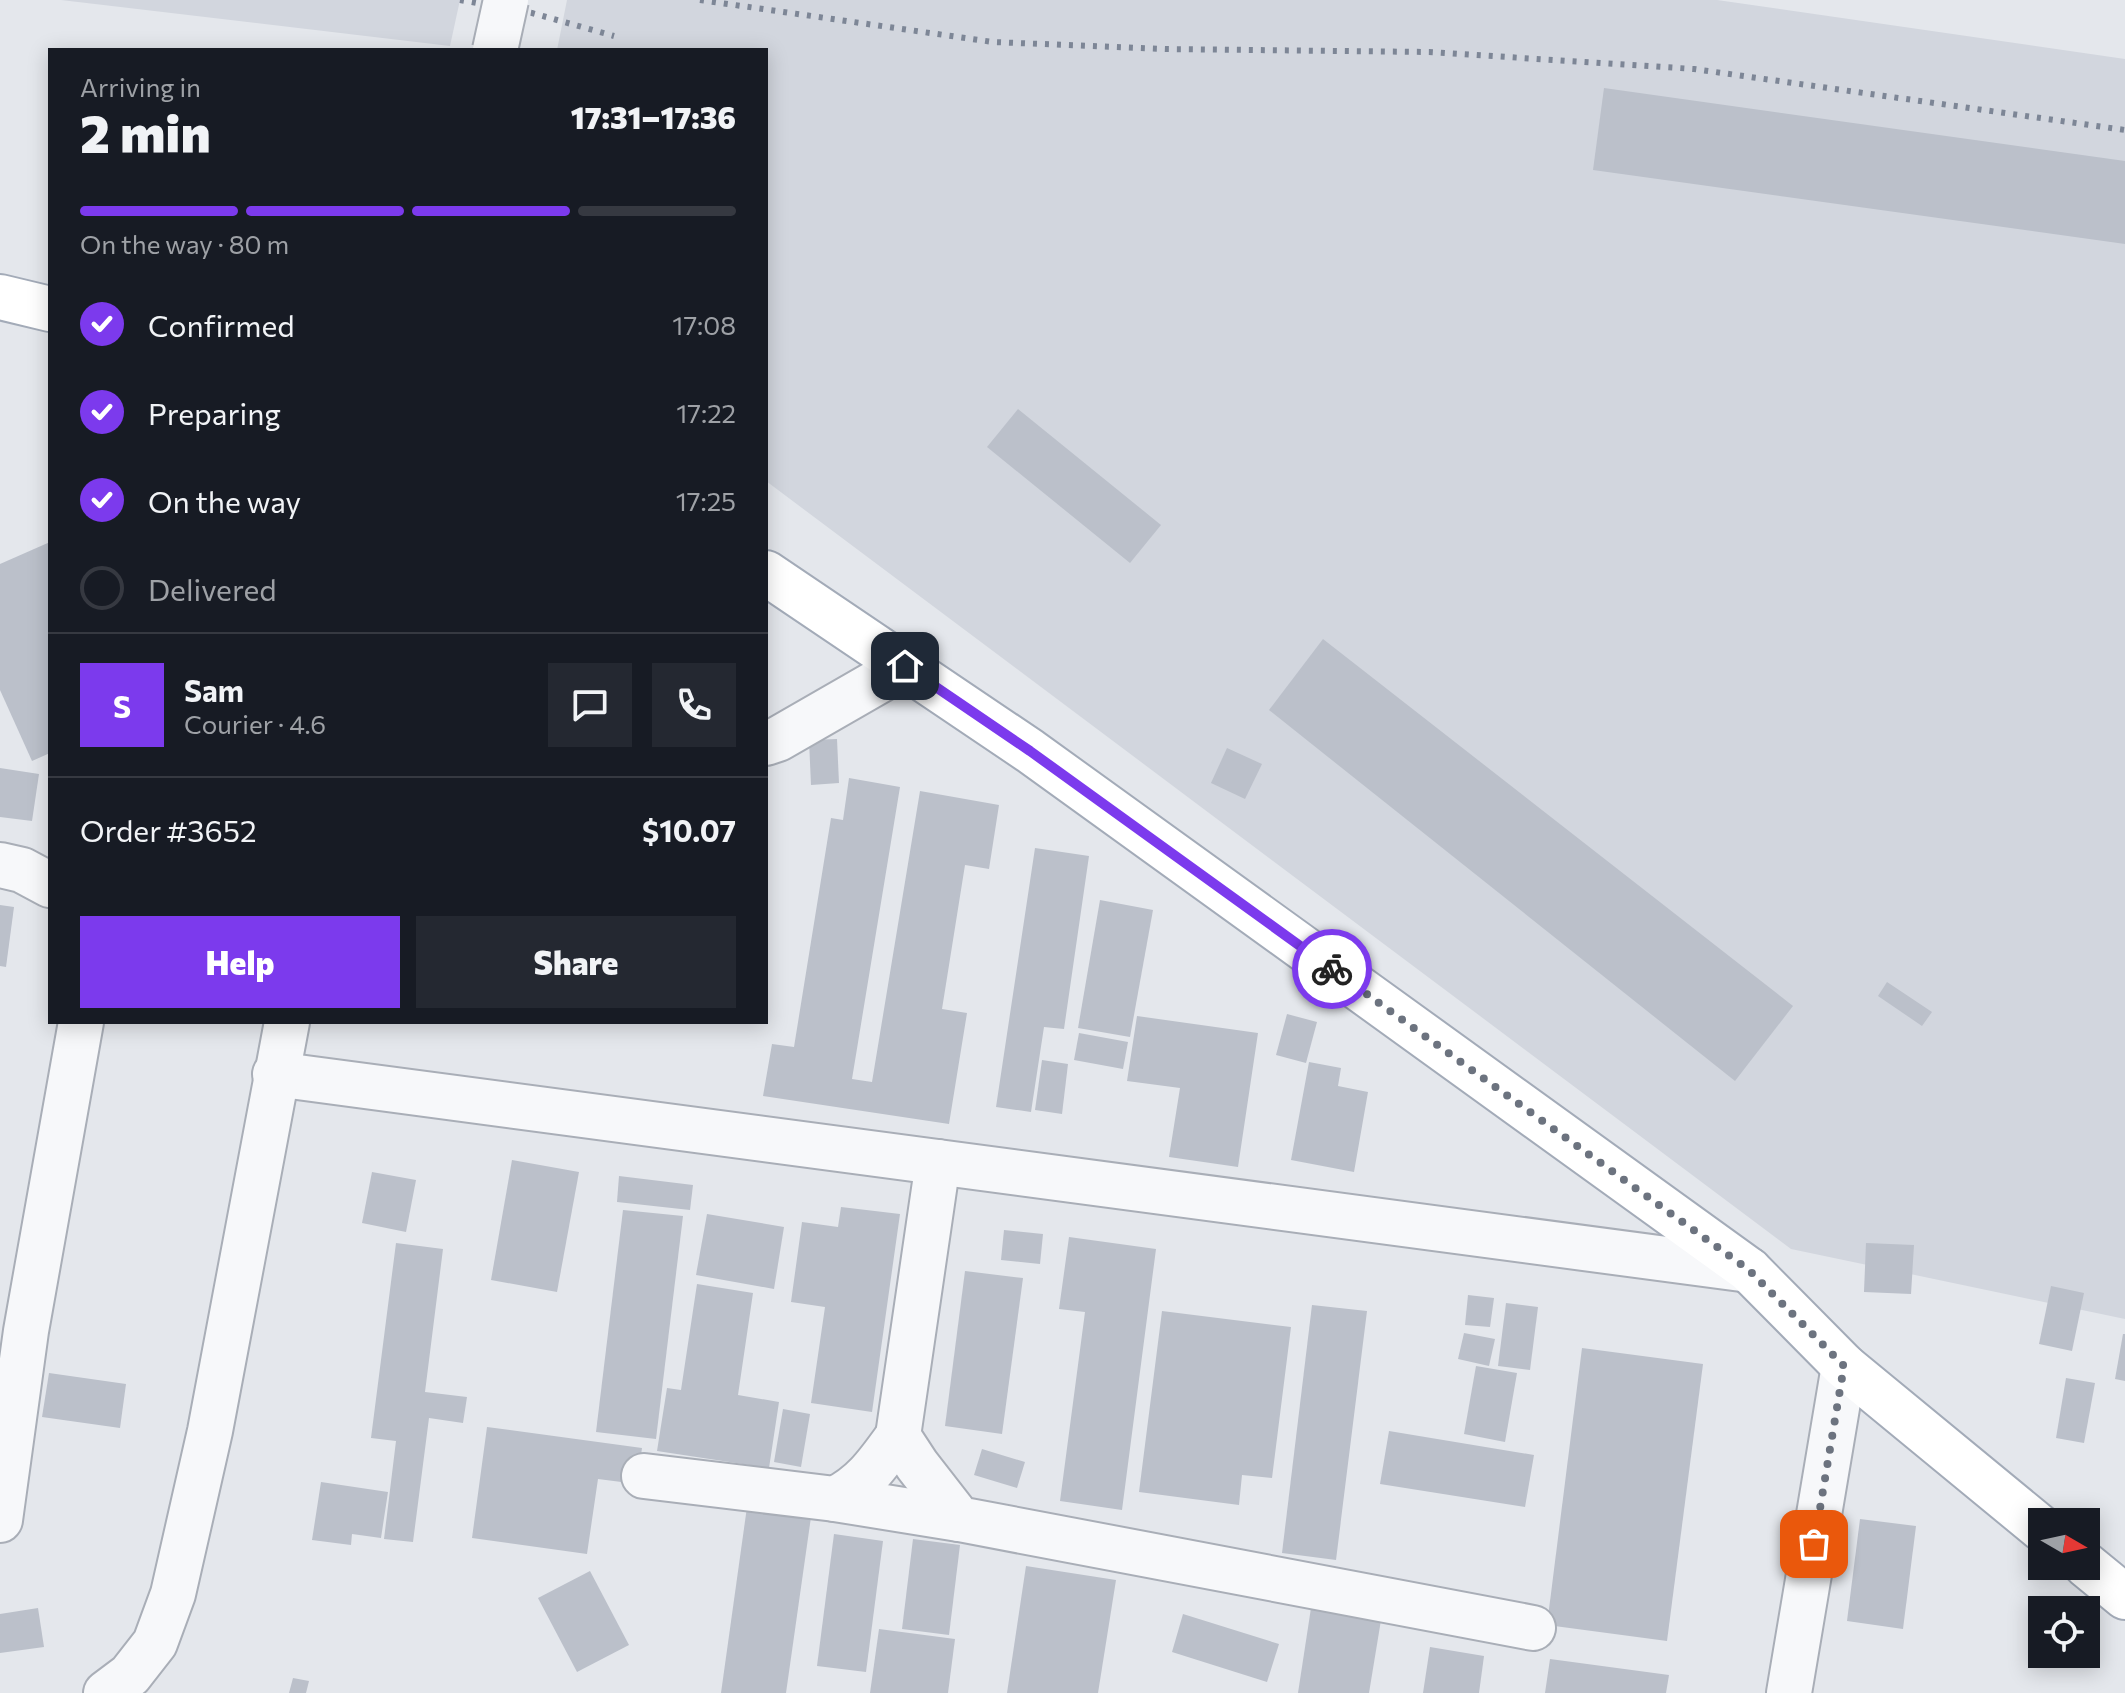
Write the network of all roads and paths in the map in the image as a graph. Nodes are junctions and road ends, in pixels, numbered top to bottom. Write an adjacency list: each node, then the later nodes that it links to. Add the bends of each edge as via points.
1 (506, 0): 2 (street, bridge)
2 (495, 48)
3 (0, 297): 4 (main road)
4 (48, 309)
5 (768, 574): 6 (main road)
6 (905, 666): 7 (street); 14 (main road)
7 (768, 742)
8 (0, 865): 9 (street)
9 (48, 884)
10 (81, 1024): 21 (street, via 26,1331)
11 (287, 1024): 12 (street)
12 (275, 1074): 13 (street); 25 (street, via 210,1431 173,1594 155,1643 130,1675)
13 (938, 1162): 14 (street); 16 (street)
14 (1749, 1270): 15 (main road)
15 (1844, 1366): 19 (main road); 26 (street)
16 (898, 1436): 18 (street, via 868,1478); 20 (street)
17 (644, 1476): 18 (street)
18 (835, 1499): 20 (street)
19 (2028, 1517)
20 (959, 1519): 24 (street)
21 (0, 1520)
22 (2100, 1576): 23 (main road)
23 (2125, 1597)
24 (1533, 1628)
25 (106, 1693)
26 (1789, 1693)

